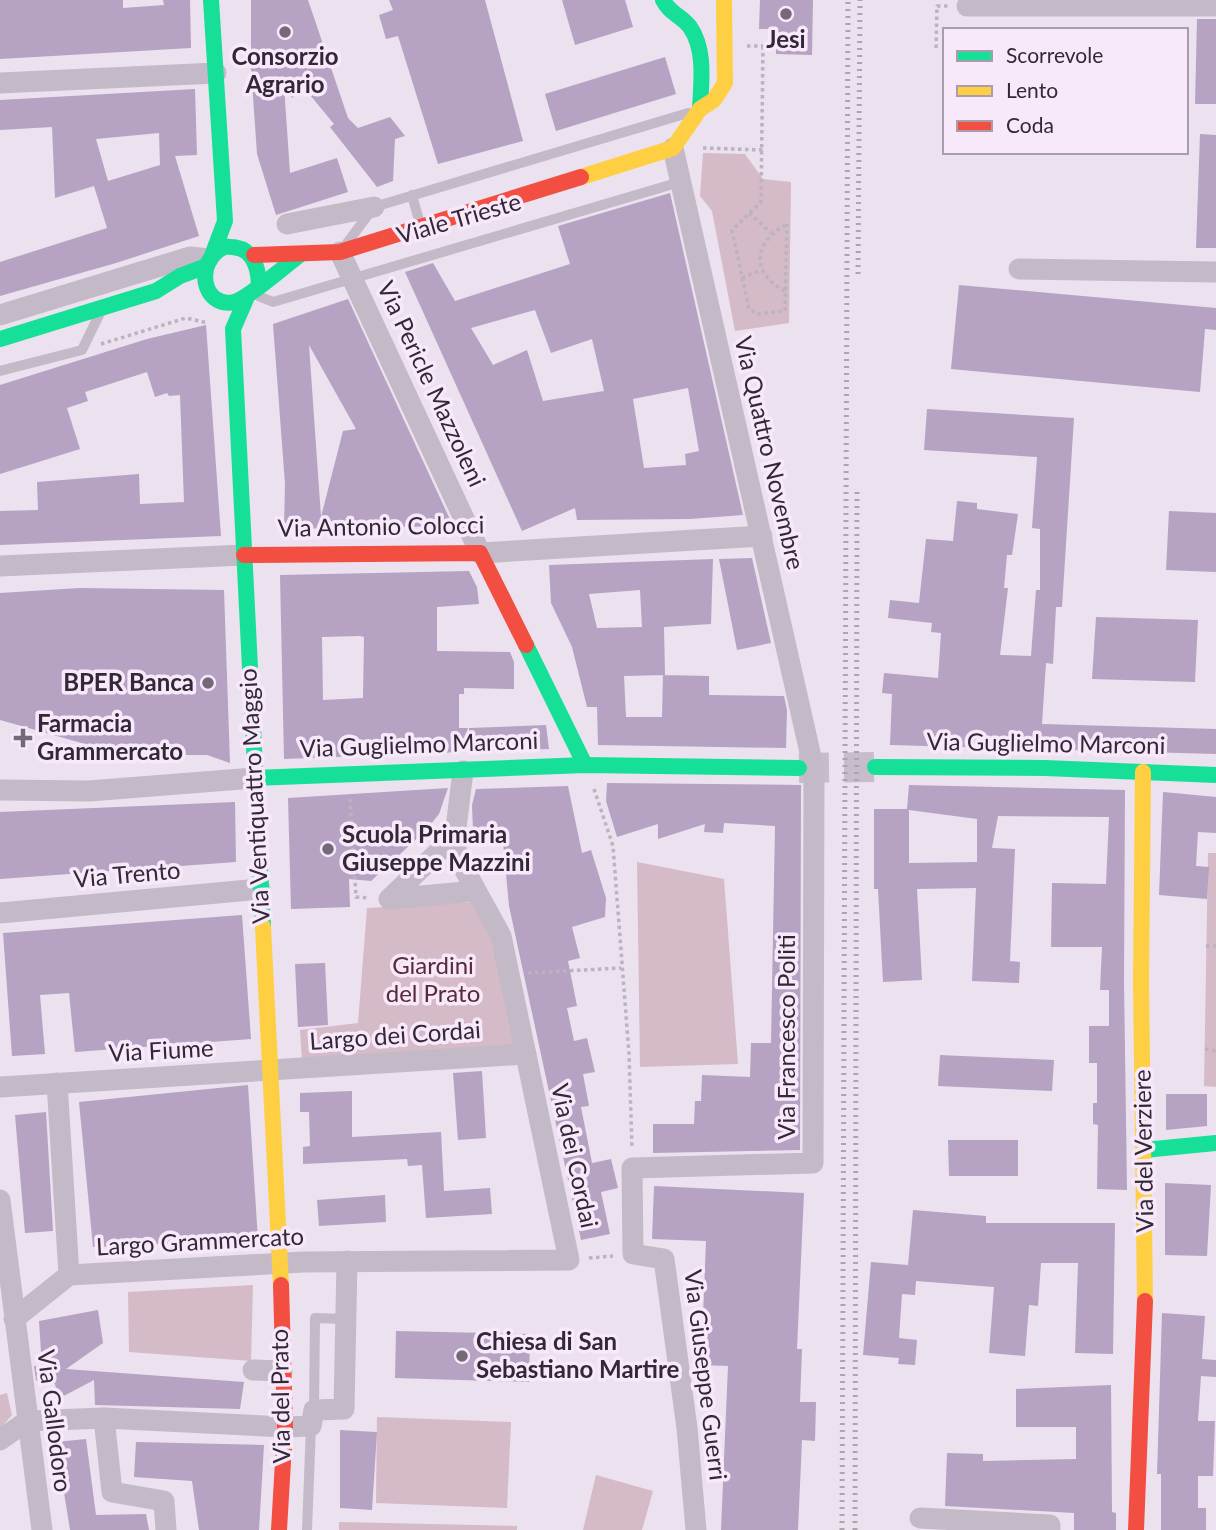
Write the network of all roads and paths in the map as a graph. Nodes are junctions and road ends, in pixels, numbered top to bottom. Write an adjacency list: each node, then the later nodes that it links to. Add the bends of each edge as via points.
1 (211, 0): 11 (street)
2 (663, 0): 13 (street, via 667,12 690,19 700,51)
3 (724, 0): 13 (street, via 725,83)
4 (967, 6): 5 (street)
5 (1216, 6)
6 (937, 26): 10 (path)
7 (741, 46): 8 (path)
8 (763, 46): 9 (path); 15 (path)
9 (776, 46)
10 (936, 48)
11 (216, 73): 12 (street); 21 (street)
12 (0, 83)
13 (701, 109): 14 (street); 16 (lane, Viale Trieste)
14 (673, 148): 15 (path); 16 (street, Viale Trieste); 17 (street, Via Quattro Novembre)
15 (763, 150): 20 (path, via 761,202)
16 (538, 174): 18 (lane, Viale Trieste); 23 (street, Viale Trieste)
17 (680, 182): 32 (lane, Viale Trieste); 44 (street, Via Quattro Novembre)
18 (412, 195): 19 (lane, Viale Trieste); 23 (lane, Viale Trieste)
19 (374, 207): 22 (street, Viale Trieste); 26 (lane, Viale Trieste)
20 (749, 213): 24 (path); 33 (path, via 732,230)
21 (225, 221): 25 (street); 28 (street)
22 (287, 224)
23 (421, 226): 26 (street, Viale Trieste)
24 (771, 233): 30 (path, via 763,243); 35 (path, via 787,224)
25 (248, 251): 27 (street, Viale Trieste); 28 (street, Viale Trieste, via 226,246); 36 (street, via 261,269)
26 (340, 252): 27 (street, Viale Trieste); 32 (street, Via Pericle Mazzoleni)
27 (302, 254): 36 (street)
28 (208, 260): 34 (street, Viale Trieste); 37 (street, via 204,282); 39 (street, Viale Trieste, via 190,257)
29 (1019, 269): 31 (street)
30 (761, 270): 33 (path); 35 (path, via 770,283)
31 (1216, 272)
32 (352, 278): 36 (lane, Viale Trieste, via 273,302); 45 (street, Via Pericle Mazzoleni)
33 (742, 278): 35 (path, via 749,309 757,314 785,311)
34 (156, 291): 37 (street, Viale Trieste); 38 (street, Viale Trieste)
35 (785, 291)
36 (253, 293): 37 (street, Viale Trieste, via 233,303); 40 (street, Via Ventiquattro Maggio)
37 (216, 298): 40 (street, Via Ventiquattro Maggio)
38 (102, 309): 41 (street, Viale Trieste); 42 (lane)
39 (0, 315)
40 (233, 329): 42 (path, via 186,318); 46 (street, Via Ventiquattro Maggio)
41 (0, 339)
42 (82, 350): 43 (lane)
43 (0, 371)
44 (762, 536): 45 (street, Via Antonio Colocci); 50 (street, Via Quattro Novembre)
45 (480, 553): 46 (street, Via Antonio Colocci); 48 (street, Via Pericle Mazzoleni)
46 (244, 555): 47 (street, Via Antonio Colocci); 55 (street, Via Ventiquattro Maggio)
47 (0, 566)
48 (585, 765): 50 (street, Via Guglielmo Marconi); 51 (street, Via Guglielmo Marconi); 64 (path, via 613,846)
49 (875, 767): 52 (street, Via Guglielmo Marconi)
50 (807, 769): 74 (street, Via Francesco Politi, via 813,1163)
51 (463, 771): 53 (street, Via Guglielmo Marconi); 57 (street, Via dei Cordai)
52 (1143, 772): 54 (street, Via Guglielmo Marconi); 73 (street, Via del Verziere)
53 (348, 774): 55 (street, Via Guglielmo Marconi); 60 (path, via 356,897)
54 (1216, 775)
55 (254, 778): 56 (street, Via Guglielmo Marconi, via 89,791); 58 (street, Via Ventiquattro Maggio)
56 (0, 790)
57 (455, 836): 59 (street, Via dei Cordai, via 457,856); 60 (street)
58 (260, 889): 61 (street, Via Trento); 69 (street, Via Ventiquattro Maggio)
59 (476, 891): 60 (street); 65 (street, Via dei Cordai, via 500,936)
60 (389, 899)
61 (0, 913)
62 (1206, 946): 63 (path)
63 (1216, 946)
64 (621, 968): 65 (path); 74 (path)
65 (509, 974): 68 (street, Via dei Cordai)
66 (1205, 1049): 67 (path)
67 (1216, 1051)
68 (526, 1054): 69 (street, Largo dei Cordai); 77 (street, Via dei Cordai)
69 (268, 1070): 70 (street, Via Fiume); 79 (street, Via Ventiquattro Maggio)
70 (57, 1083): 71 (street, Via Fiume); 80 (street)
71 (0, 1087)
72 (1216, 1143): 73 (street)
73 (1144, 1150): 99 (street, Via del Verziere, via 1146,1269)
74 (632, 1167): 76 (street)
75 (0, 1200): 82 (street, Via Gallodoro)
76 (633, 1254): 77 (path); 97 (street, Via Giuseppe Guerri, via 663,1259)
77 (569, 1260): 78 (street, Via dei Cordai)
78 (346, 1261): 79 (street, Largo Grammercato); 81 (street)
79 (280, 1262): 80 (street, Largo Grammercato); 84 (street, Via del Prato)
80 (69, 1275): 82 (street, Largo Grammercato)
81 (345, 1319): 86 (street, via 344,1409); 86 (lane, via 315,1318)
82 (7, 1320): 87 (street, Via Gallodoro)
83 (253, 1370): 84 (street)
84 (282, 1371): 88 (street, Via del Prato)
85 (104, 1418): 87 (street); 88 (street); 94 (street, via 111,1492 164,1501)
86 (313, 1418): 88 (street); 96 (lane)
87 (27, 1421): 89 (street); 91 (street, Via Gallodoro)
88 (285, 1427): 95 (street, Via del Prato)
89 (0, 1440)
90 (0, 1447): 91 (street)
91 (30, 1451): 93 (street, Via Gallodoro)
92 (920, 1518): 98 (street, via 1050,1525)
93 (42, 1530)
94 (166, 1530)
95 (279, 1530)
96 (307, 1530)
97 (696, 1530)
98 (1050, 1530)
99 (1136, 1530)

